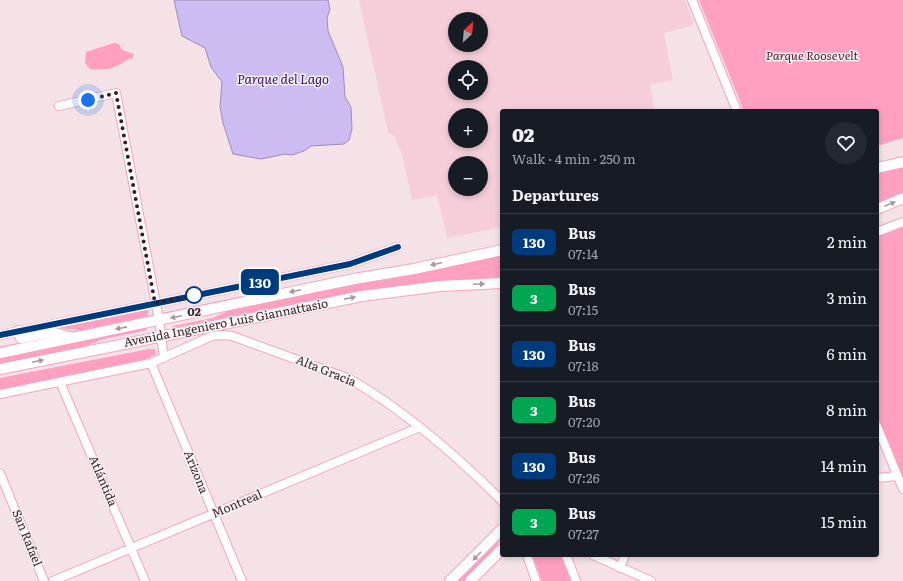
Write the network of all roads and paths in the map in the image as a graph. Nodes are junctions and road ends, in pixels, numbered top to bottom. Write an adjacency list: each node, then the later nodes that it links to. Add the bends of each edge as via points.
1 (692, 0): 3 (street)
2 (59, 106): 13 (street, via 116,93)
3 (736, 109)
4 (903, 162): 5 (main road)
5 (879, 168)
6 (903, 198): 7 (main road, one-way to 6)
7 (879, 208)
8 (903, 222): 9 (street)
9 (879, 231)
10 (398, 247): 13 (street, via 350,264)
11 (500, 250): 14 (main road, Avenida Ingeniero Luis Giannattasio, one-way to 14)
12 (500, 283): 17 (main road, Avenida Ingeniero Luis Giannattasio, one-way to 12, via 362,296 440,286)
13 (155, 303): 14 (street); 15 (street)
14 (159, 320): 17 (street); 18 (main road, Avenida Ingeniero Luis Giannattasio, one-way to 18)
15 (18, 331): 16 (street); 18 (main road, via 21,338 51,332)
16 (0, 335)
17 (161, 336): 20 (street); 22 (main road, Avenida Ingeniero Luis Giannattasio, one-way to 17)
18 (74, 337): 19 (main road, Avenida Ingeniero Luis Giannattasio)
19 (0, 353)
20 (164, 358): 21 (street, Avenida Ingeniero Luis Giannattasio); 25 (street, Alta Gracia, via 212,336 232,336 350,379)
21 (151, 363): 23 (street, Avenida Ingeniero Luis Giannattasio); 32 (street, Arizona)
22 (0, 369)
23 (60, 382): 24 (street, Avenida Ingeniero Luis Giannattasio); 34 (street, Atlántida)
24 (0, 394)
25 (420, 427): 31 (street, Alta Gracia); 32 (street, Montreal)
26 (879, 431): 28 (street)
27 (0, 473): 41 (street, San Rafael)
28 (897, 476): 29 (street); 30 (street)
29 (879, 478)
30 (903, 490)
31 (500, 499)
32 (213, 514): 34 (street, Montreal); 44 (street, Arizona)
33 (500, 531): 45 (main road, one-way to 45)
34 (131, 548): 42 (street, Montreal); 43 (street, Atlántida)
35 (500, 551): 46 (main road)
36 (528, 557): 47 (street)
37 (567, 557): 48 (street)
38 (597, 557): 40 (street)
39 (624, 557): 40 (street)
40 (620, 568): 49 (street)
41 (44, 581)
42 (53, 581)
43 (145, 581)
44 (242, 581)
45 (450, 581)
46 (470, 581)
47 (536, 581)
48 (576, 581)
49 (651, 581)

